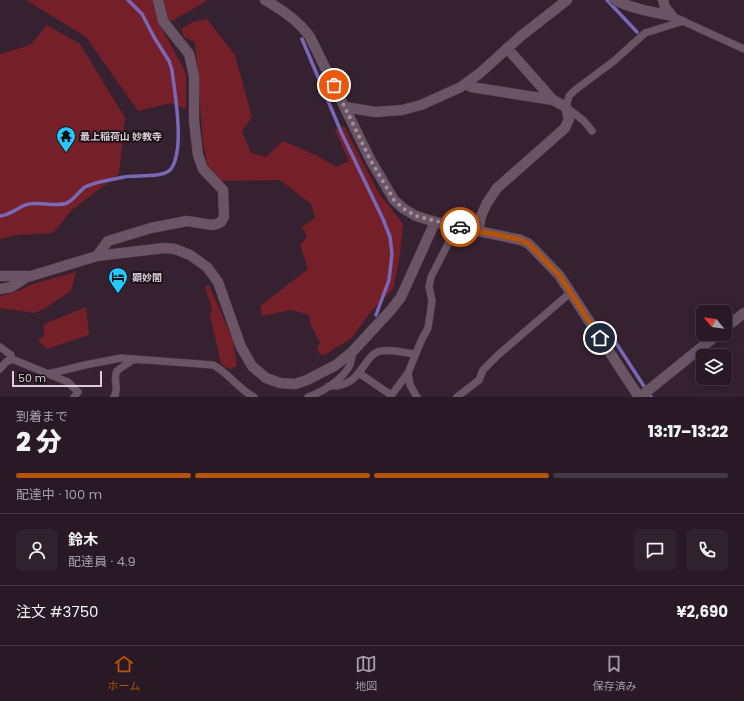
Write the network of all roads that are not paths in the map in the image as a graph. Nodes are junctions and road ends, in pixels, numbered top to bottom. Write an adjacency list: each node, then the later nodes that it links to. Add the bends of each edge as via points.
1 (158, 0): 18 (street, via 163,21 189,54 194,76 194,121 198,155 203,169 223,190 224,217 221,222 212,225 187,222 151,228 108,241)
2 (265, 0): 13 (street, via 304,28)
3 (567, 0): 8 (street)
4 (615, 0): 6 (street)
5 (662, 0): 6 (street)
6 (672, 16): 7 (lane)
7 (684, 21): 9 (lane); 12 (lane, via 646,32 614,61 575,90 569,96)
8 (507, 48): 10 (street); 11 (street)
9 (744, 49)
10 (466, 84): 11 (street, via 471,87); 13 (street, via 421,106 402,110 375,112)
11 (553, 100): 12 (street)
12 (566, 107): 14 (lane, via 584,121); 17 (street, via 569,120 565,128 497,188 487,202)
13 (345, 108): 15 (street, via 394,200 416,216)
14 (592, 132)
15 (435, 222): 16 (street); 27 (street, via 401,297)
16 (457, 226): 17 (street); 28 (lane, via 431,277 429,287 432,301 428,328)
17 (478, 231): 22 (street, via 529,244 559,275)
18 (97, 256): 20 (street); 27 (street, via 164,248 190,255 207,268 218,282 241,347 252,366 266,378 280,383 295,384 336,365)
19 (0, 276): 20 (street)
20 (28, 276): 21 (street, via 11,287)
21 (0, 289)
22 (570, 293): 36 (street); 43 (lane, via 498,355 483,370 479,380)
23 (742, 318): 24 (street)
24 (732, 324)
25 (709, 341): 36 (street)
26 (0, 347): 30 (lane, via 11,355)
27 (353, 351): 35 (lane, via 348,368)
28 (415, 354): 32 (lane, via 382,350 375,353); 33 (lane)
29 (134, 359): 34 (lane, via 121,358); 39 (lane, via 117,371 117,393); 40 (lane, via 213,365)
30 (9, 361): 31 (lane); 34 (lane, via 12,359)
31 (0, 369)
32 (359, 373): 35 (lane, via 338,387); 37 (lane)
33 (408, 373): 37 (lane); 42 (lane, via 410,385)
34 (48, 374): 38 (lane, via 68,382 78,392)
35 (329, 386): 41 (lane)
36 (644, 394)
37 (391, 396)
38 (74, 397)
39 (114, 397)
40 (254, 397)
41 (308, 397)
42 (417, 397)
43 (457, 397)

